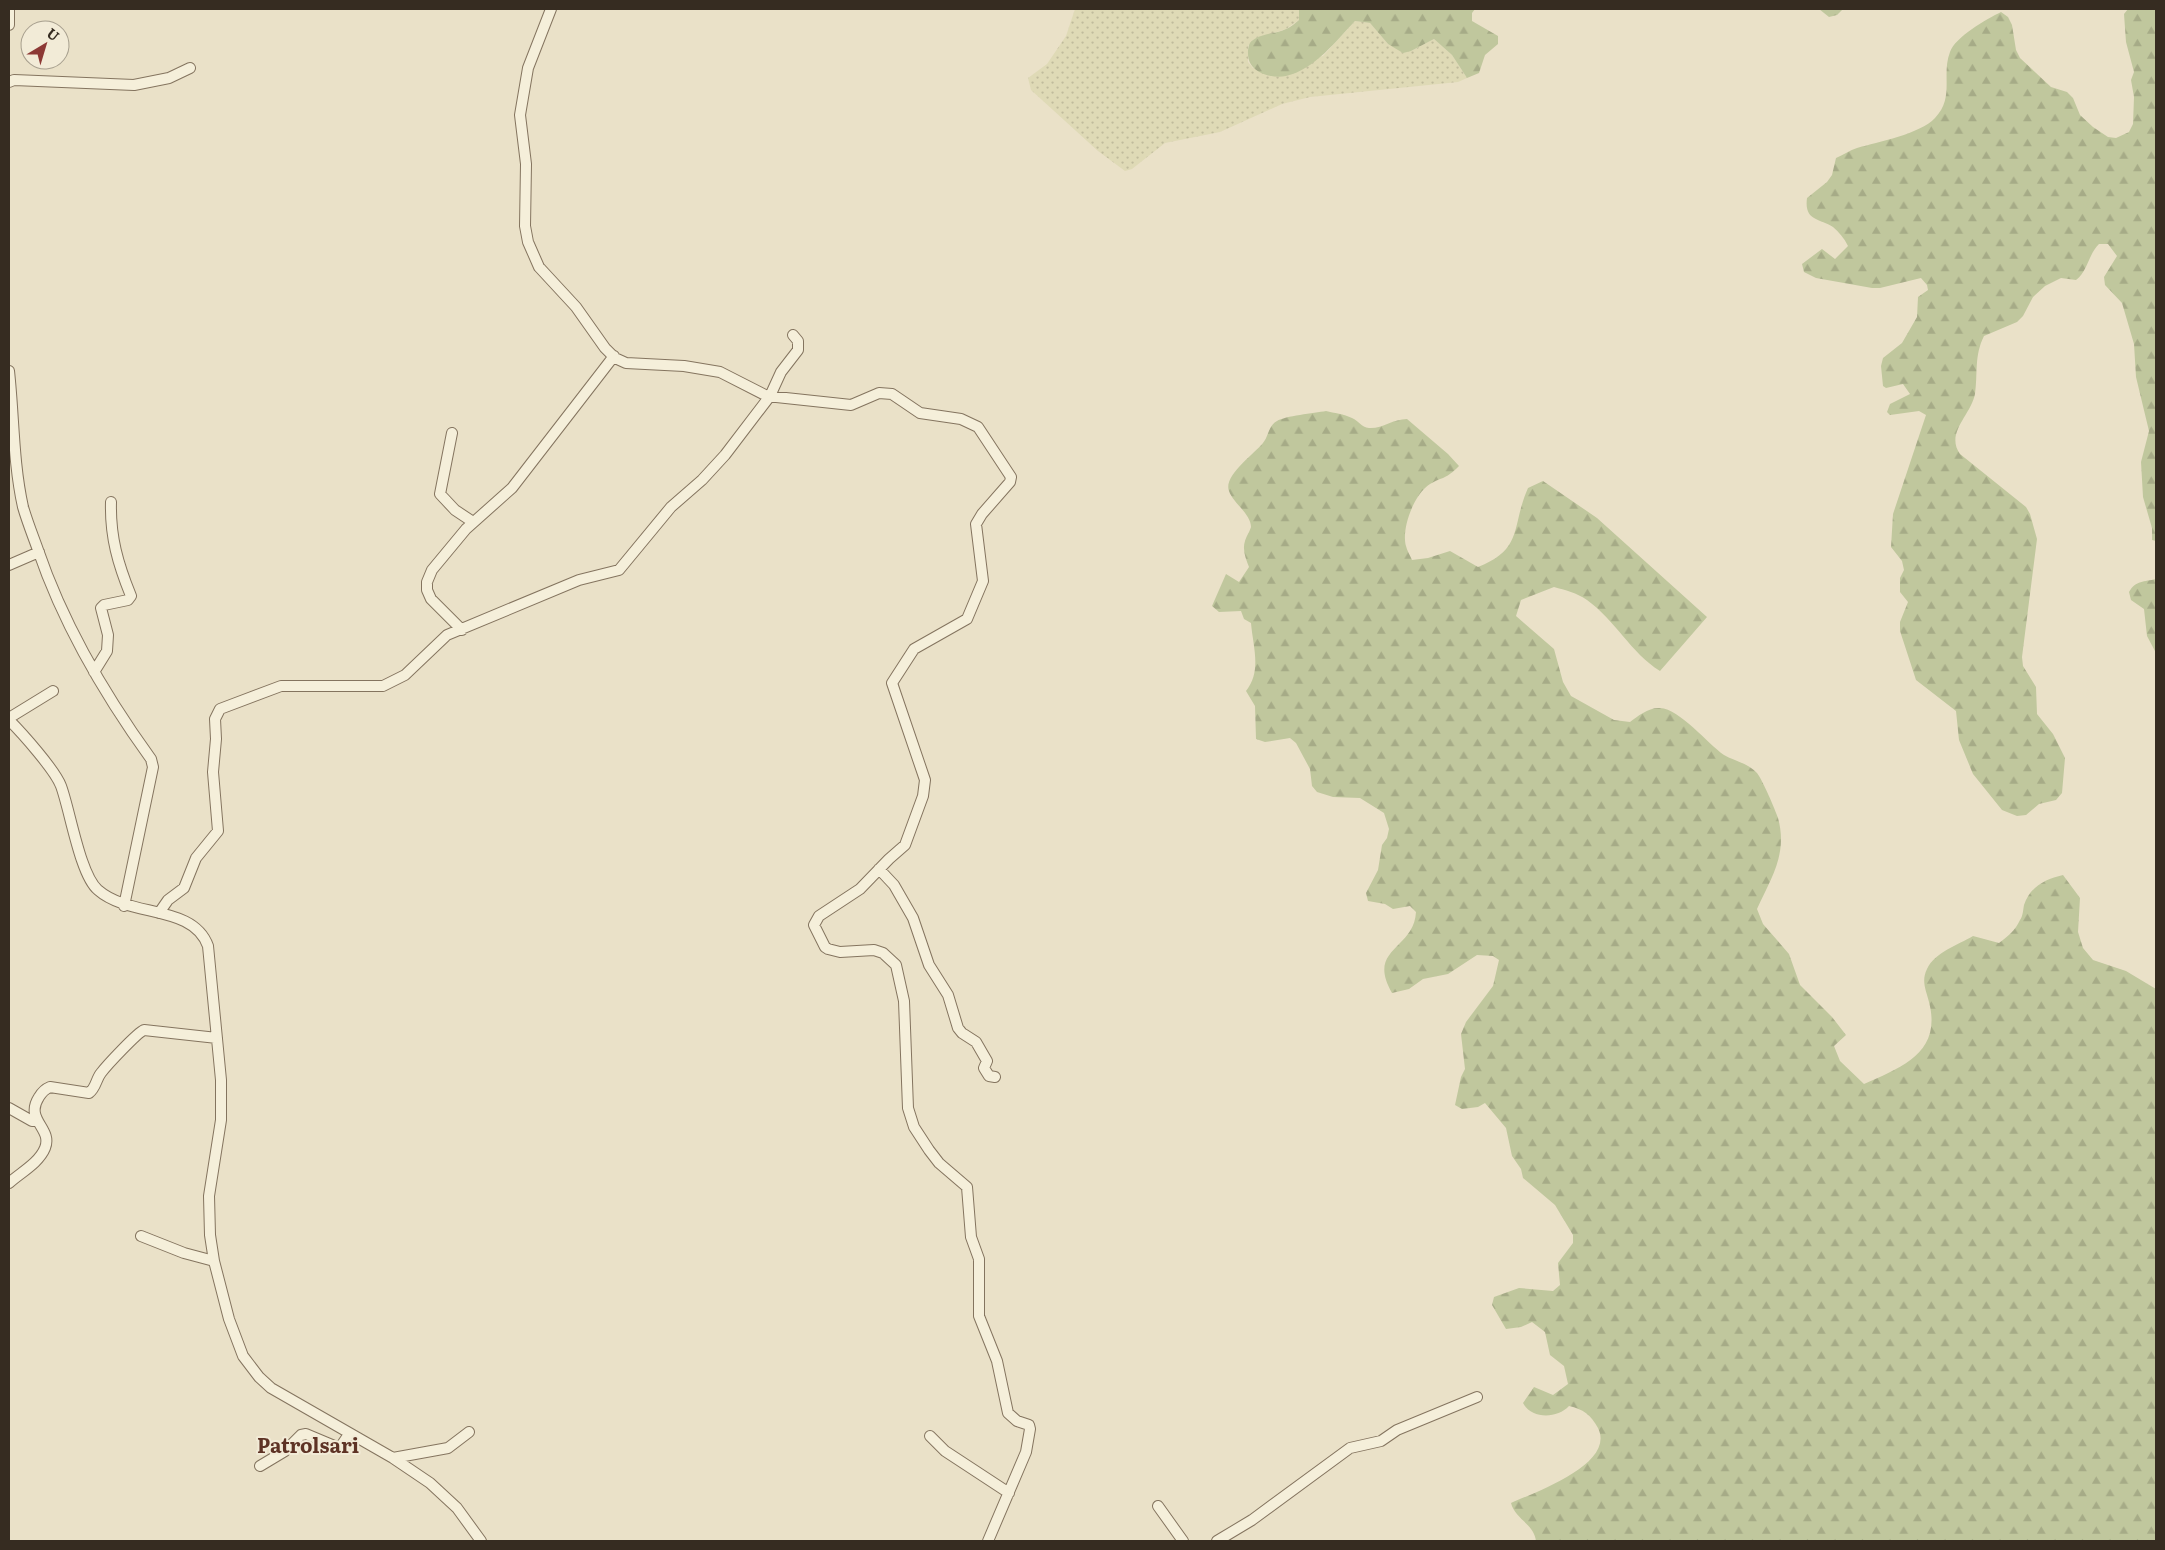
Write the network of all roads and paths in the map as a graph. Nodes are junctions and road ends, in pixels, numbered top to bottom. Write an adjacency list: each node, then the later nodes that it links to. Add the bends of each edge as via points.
1 (552, 9): 7 (street, via 528,68 520,114 526,164 525,226 539,266)
2 (9, 10): 3 (street)
3 (9, 25)
4 (190, 68): 5 (street, via 169,78 136,84)
5 (9, 82)
6 (793, 335): 9 (street, via 798,341 798,350 781,372)
7 (614, 356): 9 (street, via 626,363 684,366 720,372); 13 (street, via 512,488)
8 (9, 371): 11 (street)
9 (770, 396): 16 (street, via 707,475 671,507 619,570 580,580); 20 (street, via 851,405 879,393 892,394 920,413 961,419 978,427 1006,466 1011,479 976,524 983,581 967,619 914,649 893,681 893,690 923,770 925,788 905,845)
10 (452, 433): 13 (street, via 440,494 455,510)
11 (11, 438): 14 (street, via 24,507)
12 (111, 502): 17 (street, via 114,550 131,596 128,600 101,608 108,635 107,651)
13 (474, 522): 16 (street, via 432,570 426,582 431,599)
14 (39, 552): 15 (street); 17 (street, via 74,638)
15 (9, 565)
16 (462, 630): 22 (street, via 447,635 405,675 383,686 281,686 222,707 217,713 213,772 218,831 196,858 184,888 168,900)
17 (94, 672): 21 (street, via 151,759 153,767)
18 (53, 691): 19 (street)
19 (9, 719): 21 (street, via 61,786 92,885)
20 (879, 869): 24 (street, via 894,885 913,918 929,965 948,995 958,1028 976,1042 987,1061 984,1068 989,1076); 36 (street, via 860,889 818,916 814,927 828,950 874,950 896,966 904,1001 908,1108 914,1127 929,1150 967,1187 971,1237 979,1258 979,1316 997,1361 1008,1413 1029,1425 1030,1429 1026,1452)
21 (124, 906): 22 (street)
22 (159, 914): 23 (street, via 193,924 205,936)
23 (217, 1038): 26 (street, via 141,1031 101,1073 89,1093 50,1087 43,1091 34,1109); 29 (street, via 220,1120 209,1215)
24 (995, 1077)
25 (9, 1108): 26 (street)
26 (37, 1121): 27 (street, via 46,1136 45,1149)
27 (9, 1183)
28 (141, 1236): 29 (street)
29 (214, 1261): 32 (street, via 229,1319 250,1366 271,1388)
30 (1477, 1397): 41 (street, via 1397,1430 1381,1441 1350,1448 1252,1520)
31 (469, 1432): 34 (street, via 448,1448)
32 (349, 1434): 34 (street); 35 (street, via 337,1447 312,1434 301,1435 285,1451)
33 (930, 1436): 36 (street, via 945,1451)
34 (393, 1458): 38 (street, via 446,1496)
35 (260, 1466)
36 (1009, 1493): 39 (street)
37 (1158, 1506): 40 (street)
38 (481, 1541)
39 (988, 1541)
40 (1183, 1541)
41 (1217, 1541)

